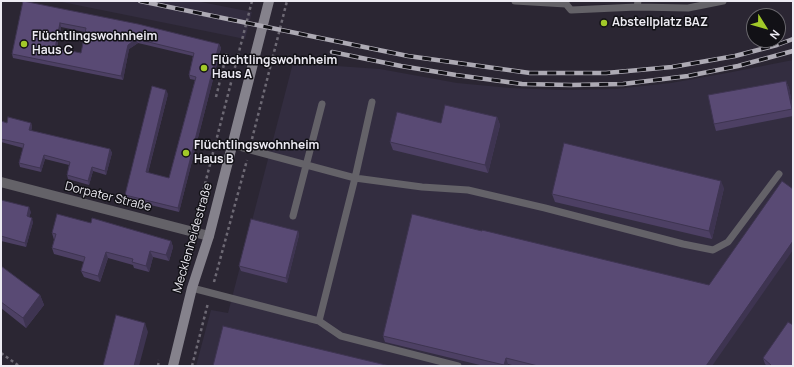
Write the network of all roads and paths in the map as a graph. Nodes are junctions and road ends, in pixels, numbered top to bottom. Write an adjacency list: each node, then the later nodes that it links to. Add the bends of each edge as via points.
1 (252, 1): 19 (path)
2 (269, 1): 12 (main road, Mecklenheidestraße)
3 (287, 1): 13 (path)
4 (515, 1): 6 (lane)
5 (723, 1): 7 (lane, via 688,8)
6 (566, 3): 7 (lane, via 571,10)
7 (638, 4)
8 (227, 52): 9 (path)
9 (216, 97)
10 (372, 102): 16 (lane)
11 (322, 104): 14 (lane)
12 (232, 145): 13 (lane); 20 (main road, Mecklenheidestraße)
13 (249, 150): 14 (lane); 22 (path)
14 (307, 165): 16 (lane); 18 (lane)
15 (779, 174): 16 (lane, via 728,242 713,250 468,190)
16 (355, 178): 23 (lane)
17 (1, 182): 19 (street, Dorpater Straße)
18 (293, 216)
19 (192, 232): 20 (street, Dorpater Straße)
20 (209, 236): 21 (main road, Mecklenheidestraße)
21 (192, 288): 22 (lane); 26 (main road, Mecklenheidestraße)
22 (211, 293): 23 (lane); 27 (path)
23 (319, 321): 28 (lane, via 341,336)
24 (1, 353): 25 (path)
25 (19, 366)
26 (173, 366)
27 (192, 366)
28 (458, 366)

